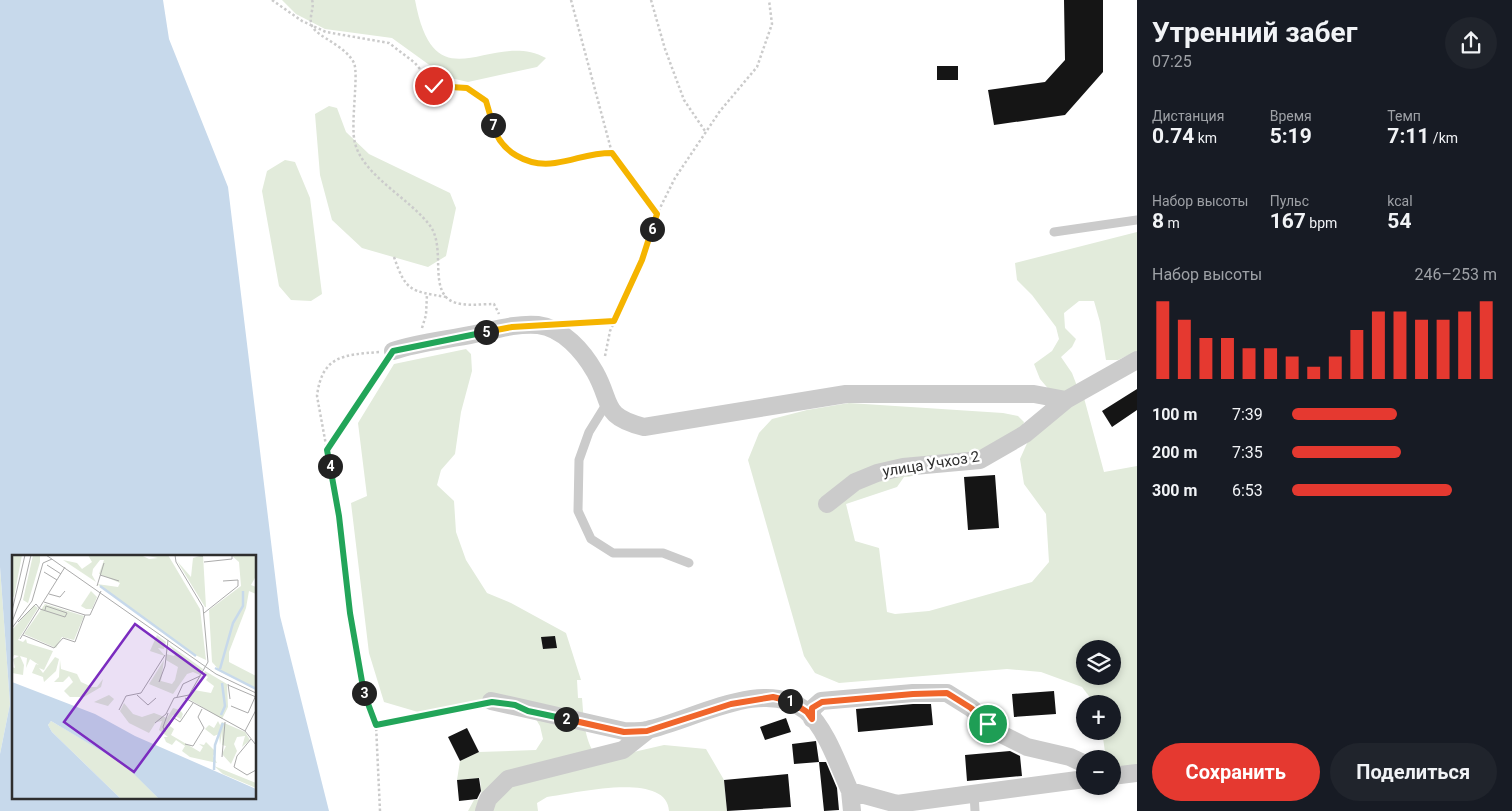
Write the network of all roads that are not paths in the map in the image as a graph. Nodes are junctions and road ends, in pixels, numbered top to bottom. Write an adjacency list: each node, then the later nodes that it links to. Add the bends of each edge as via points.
1 (1137, 220): 2 (lane)
2 (1054, 232)
3 (400, 349): 6 (street, via 512,327 539,325 568,337 595,372)
4 (1137, 360): 5 (street, улица Учхоз 2)
5 (1066, 400): 6 (street, via 1034,394 846,394 644,426 624,422); 7 (street, улица Учхоз 2, via 1025,434 980,460 903,467 877,473 855,482)
6 (607, 403): 8 (lane, via 588,432 579,460 578,511 592,539 612,553 663,553)
7 (827, 504)
8 (689, 563)
9 (492, 702): 11 (street, via 624,732)
10 (812, 719): 11 (street, via 788,700 773,697 731,704); 12 (street, via 812,708 822,702 947,693 960,699 1002,735 1027,747); 16 (street, via 824,735)
11 (647, 731): 18 (street, via 623,750 508,779 488,799)
12 (1076, 760)
13 (1137, 773): 14 (street)
14 (1121, 775)
15 (1076, 781): 17 (street)
16 (850, 791): 17 (street, via 897,804); 19 (street)
17 (974, 802)
18 (484, 811)
19 (852, 811)

